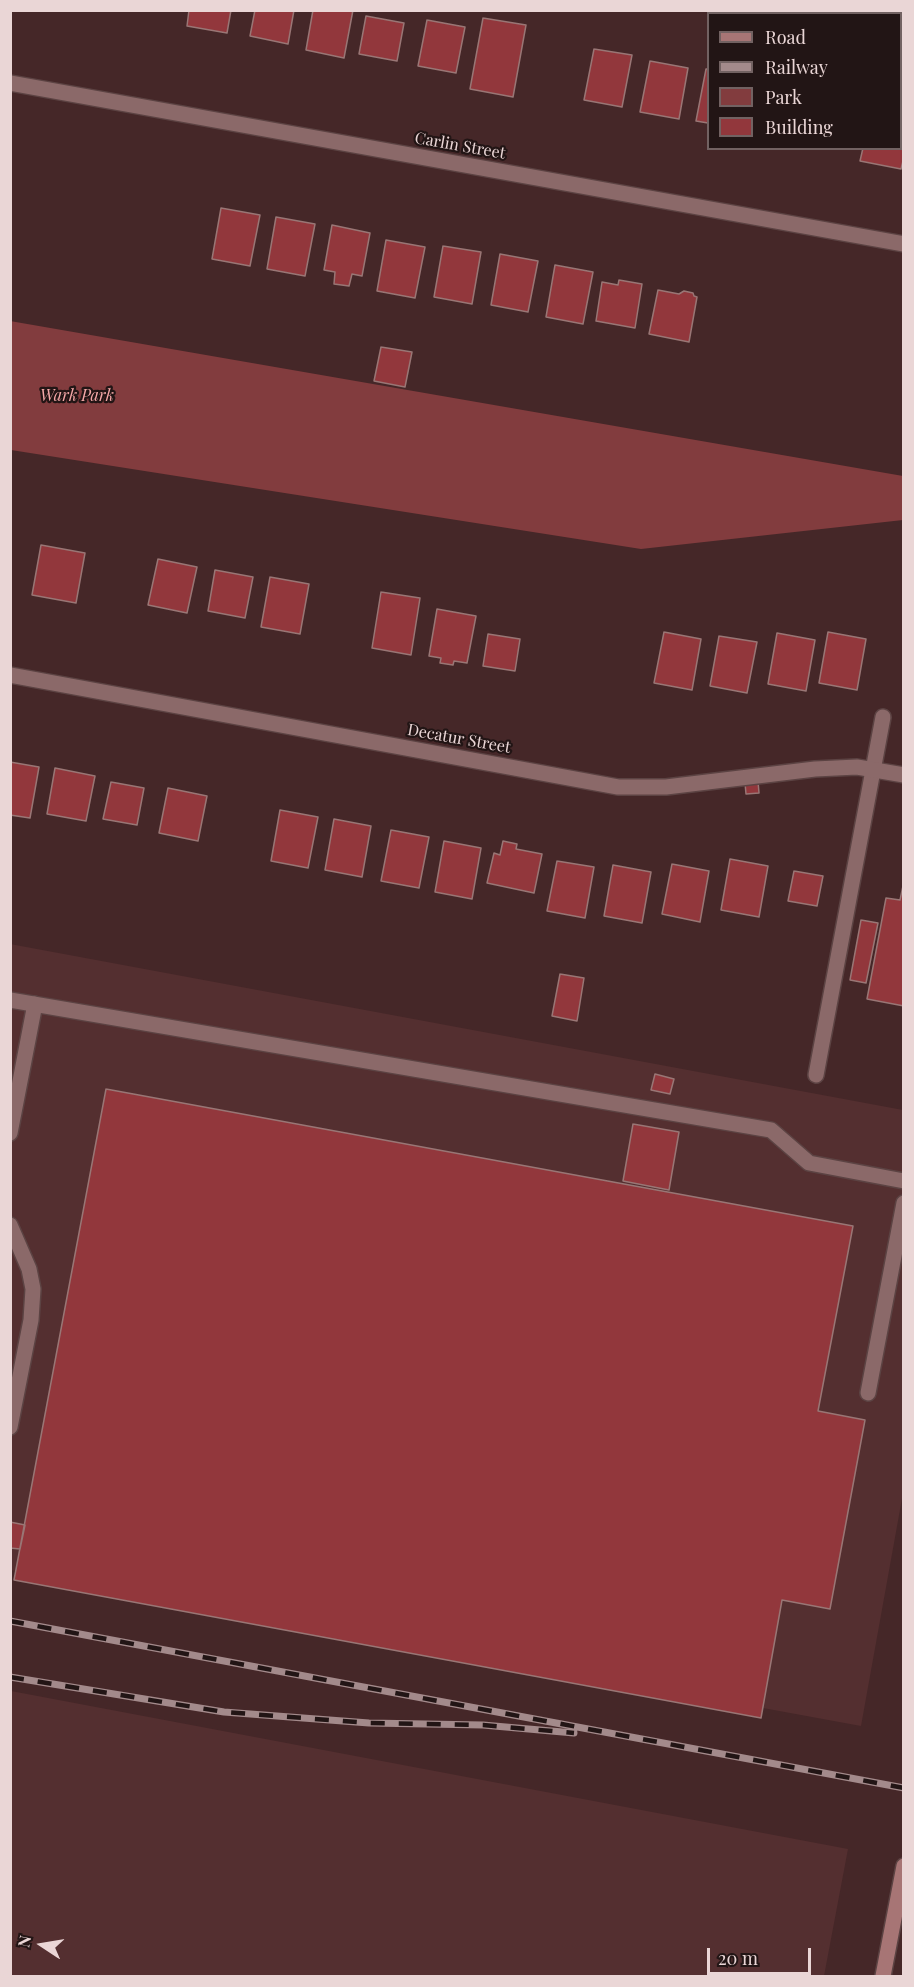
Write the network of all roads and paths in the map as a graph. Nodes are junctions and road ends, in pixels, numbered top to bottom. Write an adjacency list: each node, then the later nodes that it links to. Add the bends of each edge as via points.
1 (10, 83): 2 (street, Carlin Street)
2 (903, 244)
3 (10, 675): 5 (street, Decatur Street, via 618,787 666,787 815,769)
4 (883, 717): 5 (street)
5 (873, 769): 6 (street, Decatur Street); 9 (street)
6 (903, 775)
7 (10, 1000): 8 (street)
8 (35, 1004): 10 (street); 11 (street, via 771,1131 809,1163)
9 (816, 1075)
10 (10, 1133)
11 (903, 1181)
12 (903, 1203): 14 (street)
13 (10, 1225): 15 (street, via 33,1288 31,1320)
14 (868, 1393)
15 (10, 1427)
16 (903, 1866): 17 (street)
17 (899, 1916): 18 (street)
18 (884, 1977)

